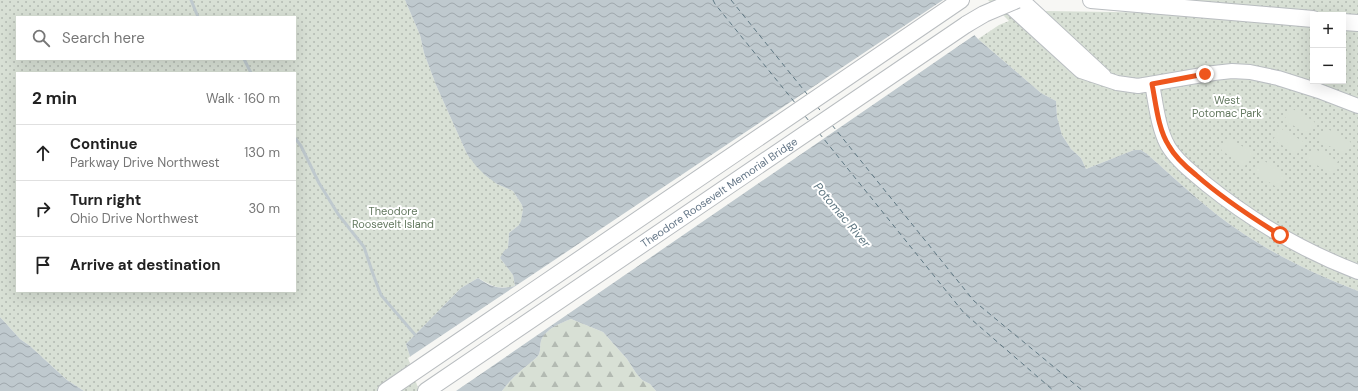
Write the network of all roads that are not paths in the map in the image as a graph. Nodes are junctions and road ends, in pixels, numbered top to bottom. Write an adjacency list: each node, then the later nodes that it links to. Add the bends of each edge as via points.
1 (961, 0): 15 (highway, Theodore Roosevelt Memorial Bridge)
2 (1003, 0): 9 (main road, via 1081,71)
3 (1017, 0): 16 (highway, Theodore Roosevelt Memorial Bridge, bridge, via 984,14 956,31)
4 (1022, 0): 9 (main road)
5 (1091, 0): 6 (highway)
6 (1310, 19)
7 (1346, 22): 8 (highway)
8 (1358, 23)
9 (1109, 80): 10 (main road, via 1131,85)
10 (1152, 84): 11 (main road, via 1210,74 1242,72 1278,78); 14 (main road, via 1165,139 1187,167 1219,195 1259,222 1302,247)
11 (1319, 91): 12 (main road); 13 (main road)
12 (1358, 98)
13 (1358, 106)
14 (1358, 272)
15 (386, 391)
16 (426, 391)

